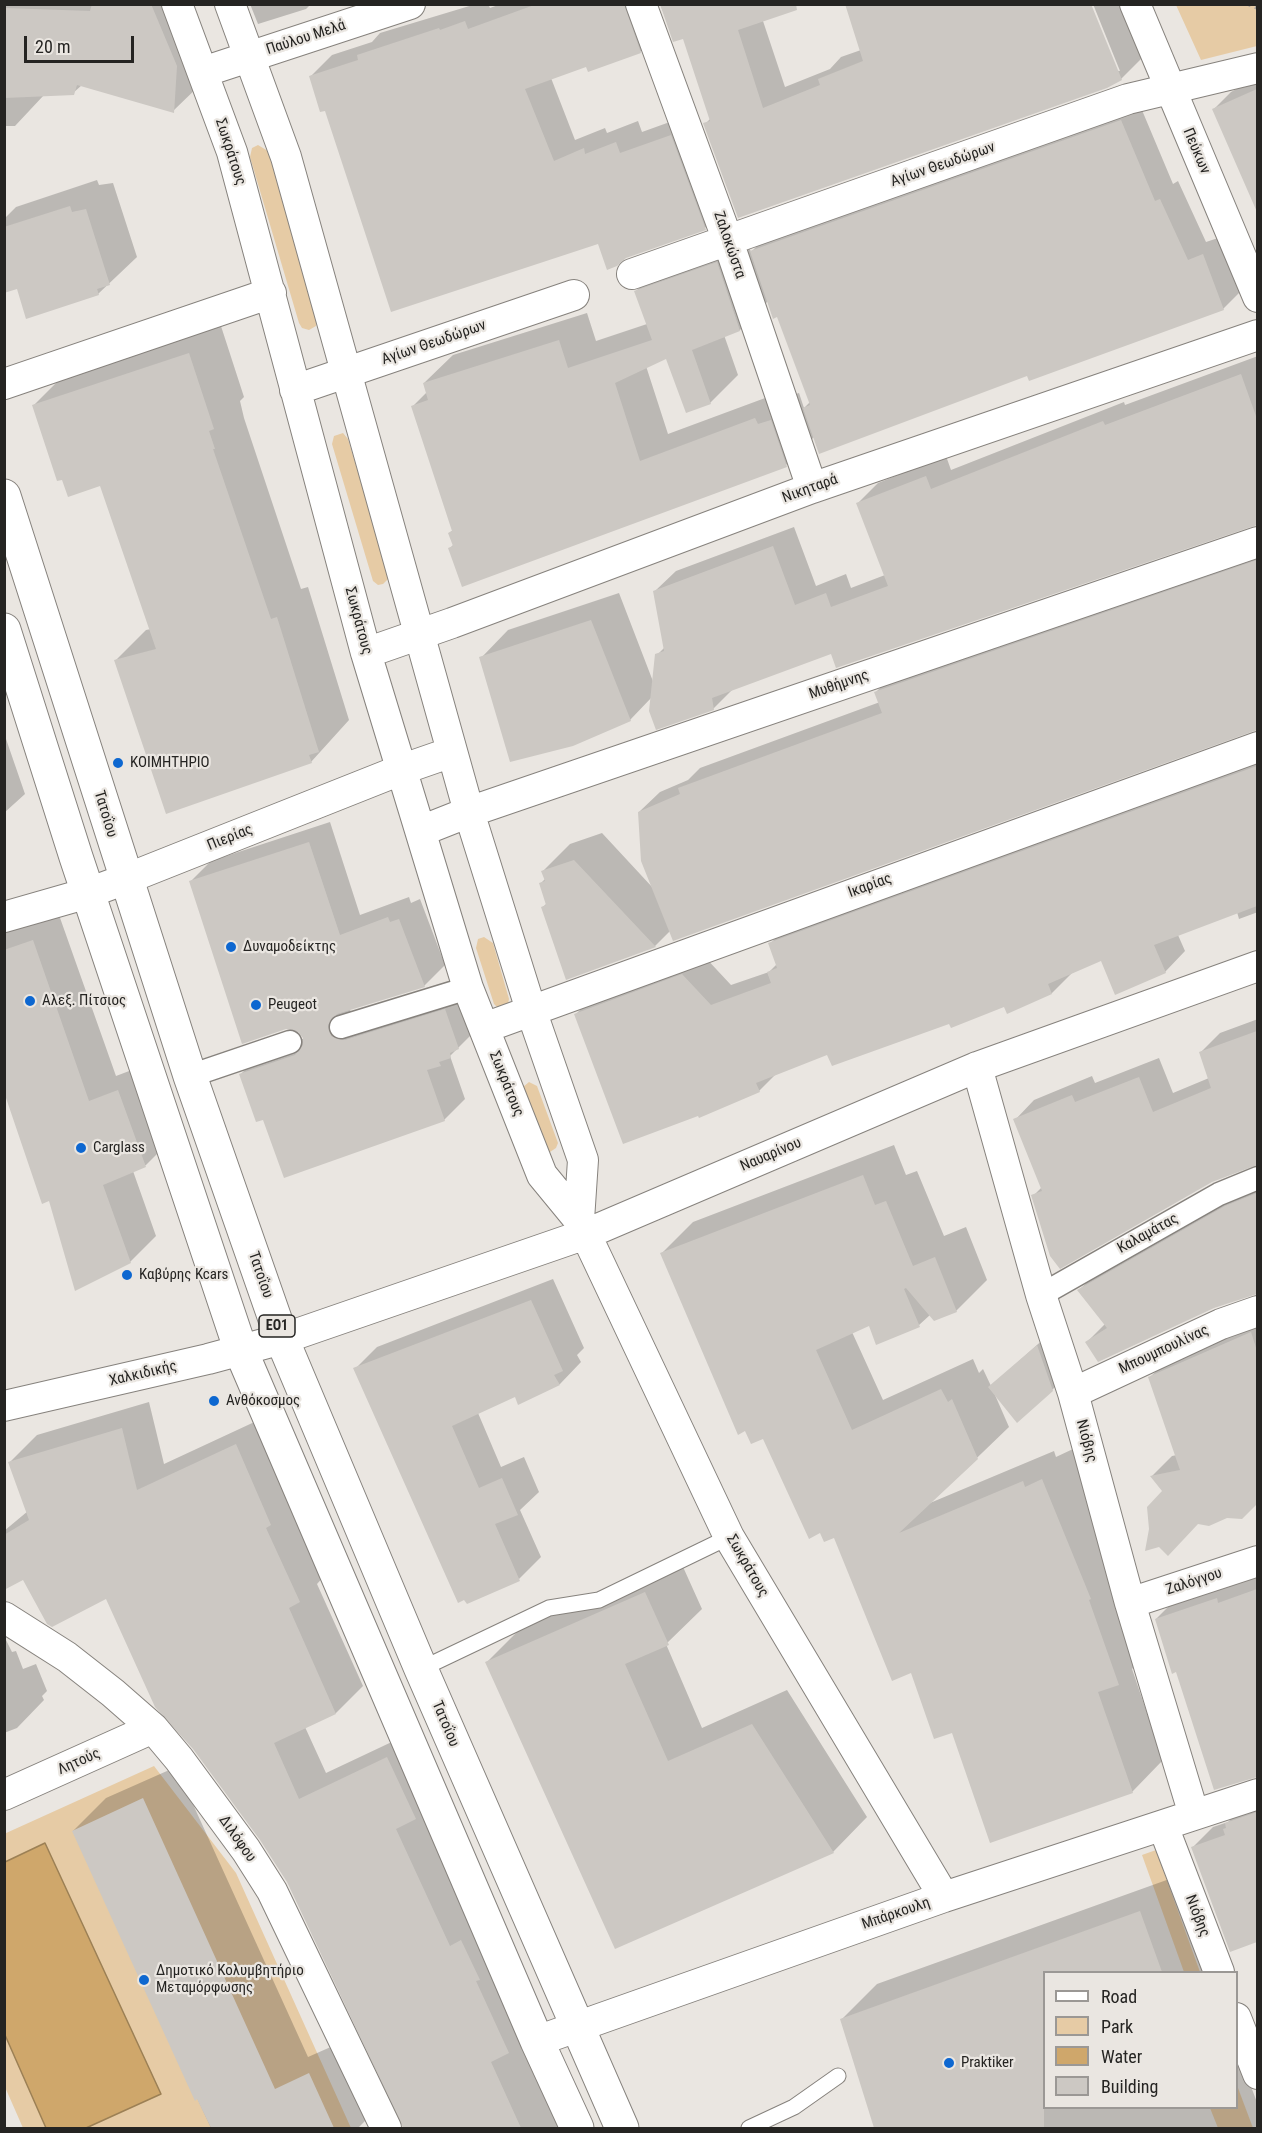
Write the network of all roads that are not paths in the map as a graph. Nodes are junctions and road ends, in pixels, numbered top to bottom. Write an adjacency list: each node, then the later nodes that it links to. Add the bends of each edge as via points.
1 (177, 4): 8 (street, Σωκράτους)
2 (230, 4): 6 (street, Σωκράτους)
3 (410, 4): 6 (street, Παύλου Μελά)
4 (641, 4): 10 (street, Ζαλοκώστα)
5 (1135, 4): 9 (street, Πεύκων)
6 (249, 57): 8 (street, Παύλου Μελά); 16 (street, Σωκράτους, via 286,157)
7 (1257, 68): 9 (street, Αγίων Θεωδώρων)
8 (203, 72): 12 (street, Σωκράτους, via 232,152)
9 (1170, 90): 10 (street, Αγίων Θεωδώρων, via 1128,99); 14 (street, Πεύκων)
10 (728, 241): 11 (street, Αγίων Θεωδώρων); 19 (street, Ζαλοκώστα)
11 (632, 274)
12 (271, 293): 17 (street); 18 (street, Σωκράτους)
13 (574, 295): 16 (street, Αγίων Θεωδώρων)
14 (1257, 297)
15 (1257, 335): 19 (street, Νικηταρά)
16 (346, 373): 18 (street, Αγίων Θεωδώρων); 23 (street, Σωκράτους)
17 (4, 384)
18 (295, 390): 24 (street, Σωκράτους)
19 (812, 488): 23 (street, Νικηταρά)
20 (4, 496): 30 (main road, Τατοΐου / ΕΟ1)
21 (1257, 542): 28 (street, Μυθήμνης)
22 (4, 630): 31 (main road, ΕΟ1)
23 (421, 634): 24 (street, Νικηταρά); 26 (street, Σωκράτους)
24 (366, 653): 27 (street, Σωκράτους)
25 (1257, 747): 35 (street, Ικαρίας)
26 (452, 752): 27 (street, Πιερίας); 28 (street, Σωκράτους)
27 (403, 769): 29 (street, Σωκράτους); 30 (street, Πιερίας)
28 (469, 812): 29 (street, Μυθήμνης); 35 (street, Σωκράτους)
29 (421, 831): 34 (street, Σωκράτους)
30 (126, 879): 31 (street, Πιερίας); 40 (main road, Τατοΐου / ΕΟ1)
31 (88, 893): 32 (street, Πιερίας); 46 (main road, ΕΟ1)
32 (4, 917)
33 (1257, 966): 39 (street, Ναυαρίνου)
34 (468, 988): 36 (street); 37 (street, Σωκράτους)
35 (531, 1010): 37 (street, Ικαρίας); 42 (street, Σωκράτους, via 583,1160)
36 (341, 1027)
37 (484, 1028): 42 (street, Σωκράτους, via 542,1174)
38 (290, 1042): 40 (street)
39 (977, 1067): 42 (street, Ναυαρίνου); 43 (street, Νιόβης)
40 (190, 1076): 45 (main road, Τατοΐου / ΕΟ1)
41 (1257, 1178): 43 (street, Καλαμάτας, via 1219,1194)
42 (583, 1227): 45 (street, Ναυαρίνου); 49 (street, Σωκράτους)
43 (1041, 1294): 47 (street, Νιόβης)
44 (1257, 1311): 47 (street, Μπουμπουλίνας)
45 (282, 1339): 46 (street, Χαλκιδικής); 53 (main road, Τατοΐου / ΕΟ1)
46 (241, 1351): 48 (street, Χαλκιδικής); 63 (main road, ΕΟ1)
47 (1073, 1393): 51 (street, Νιόβης)
48 (4, 1406)
49 (729, 1537): 53 (lane, via 599,1600 549,1608); 59 (street, Σωκράτους)
50 (1257, 1561): 51 (street, Ζαλόγγου)
51 (1130, 1603): 57 (street, Νιόβης)
52 (4, 1617): 54 (street, Διλόφου, via 67,1657)
53 (421, 1669): 62 (main road, Τατοΐου / ΕΟ1)
54 (153, 1728): 56 (street, Λητούς); 66 (street, Διλόφου, via 246,1850 272,1891)
55 (1257, 1794): 57 (street, Μπάρκουλη)
56 (4, 1795)
57 (1194, 1815): 58 (street, Μπάρκουλη)
58 (1163, 1826): 59 (street, Μπάρκουλη); 60 (street, Νιόβης)
59 (944, 1897): 62 (street, Μπάρκουλη)
60 (1219, 1971)
61 (1238, 2023): 64 (street)
62 (576, 2025): 63 (street, Μπάρκουλη); 68 (main road, Τατοΐου / ΕΟ1)
63 (537, 2041): 67 (main road, ΕΟ1)
64 (1256, 2065)
65 (838, 2076): 69 (lane, via 794,2107)
66 (386, 2128)
67 (577, 2128)
68 (622, 2128)
69 (749, 2128)

